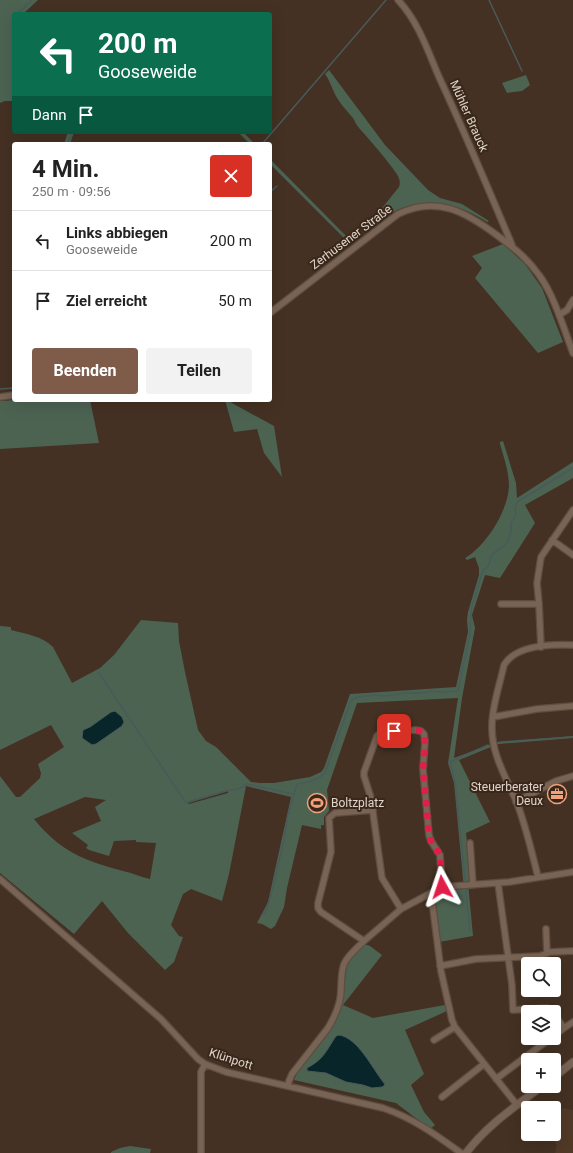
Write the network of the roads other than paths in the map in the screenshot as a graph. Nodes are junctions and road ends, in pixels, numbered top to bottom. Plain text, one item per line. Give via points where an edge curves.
1 (398, 0) edge
2 (512, 245) junction
3 (573, 300) edge
4 (272, 312) edge
5 (559, 315) junction
6 (573, 353) edge
7 (12, 395) edge
8 (0, 396) edge
9 (573, 510) edge
10 (552, 540) junction
11 (573, 555) edge
12 (501, 604) dead end
13 (538, 604) junction
14 (573, 645) edge
15 (541, 647) junction
16 (573, 706) edge
17 (493, 717) junction
18 (573, 776) edge
19 (516, 802) junction
20 (373, 810) junction
21 (470, 843) dead end
22 (573, 872) edge
23 (538, 877) junction
24 (0, 879) edge
25 (498, 883) junction
26 (473, 885) junction
27 (442, 887) junction
28 (431, 893) junction
29 (401, 909) junction
30 (546, 929) dead end
31 (364, 941) junction
32 (573, 951) edge
33 (547, 953) junction
34 (508, 957) junction
35 (440, 966) junction
36 (521, 1010) edge
37 (573, 1022) edge
38 (561, 1024) edge
39 (455, 1026) junction
40 (564, 1028) junction
41 (561, 1030) edge
42 (434, 1040) dead end
43 (541, 1045) edge
44 (573, 1062) edge
45 (205, 1064) junction
46 (484, 1064) junction
47 (561, 1071) edge
48 (496, 1078) junction
49 (288, 1086) junction
50 (533, 1093) edge
51 (442, 1096) dead end
52 (517, 1105) junction
53 (201, 1153) edge
54 (461, 1153) edge
55 (466, 1153) edge

1 - 2 street, Mühler Brauck via 417,27
2 - 4 street, Zerhusener Straße via 474,218 454,209 432,206 408,209 388,220
2 - 5 street, Zerhusener Straße via 540,276
3 - 5 street via 567,310
5 - 6 street, Zerhusener Straße
7 - 8 street
9 - 10 street
10 - 11 street
10 - 13 street via 541,557 537,583
12 - 13 street
13 - 15 street
14 - 15 street
15 - 17 street via 516,653 507,660
16 - 17 street
17 - 19 street via 493,743 497,760
18 - 19 street via 556,781
19 - 23 street
20 - 27 street via 364,772 377,736 383,732 421,731 425,742 423,769 429,835 440,855
20 - 29 street via 382,878
20 - 31 street via 335,813 329,818 331,852 318,903 321,912
21 - 26 street
22 - 23 street
23 - 25 street
24 - 45 street, Klünpott via 161,1020 190,1052
25 - 26 street
25 - 34 street
26 - 27 street
27 - 28 street
28 - 29 street
28 - 35 street
29 - 31 street
30 - 33 street
31 - 49 street via 344,964 340,999 333,1020 292,1074
32 - 33 street
33 - 34 street via 540,956
34 - 35 street via 476,959
34 - 36 street via 513,1010
35 - 39 street
37 - 40 street
38 - 40 street
39 - 42 street
39 - 46 street
40 - 41 street
43 - 48 street
44 - 47 street
45 - 49 street, Klünpott via 226,1072
45 - 53 street via 201,1072
46 - 48 street
46 - 51 street
48 - 52 street
49 - 54 street, Klünpott via 398,1112
50 - 52 street
52 - 55 street via 483,1133

